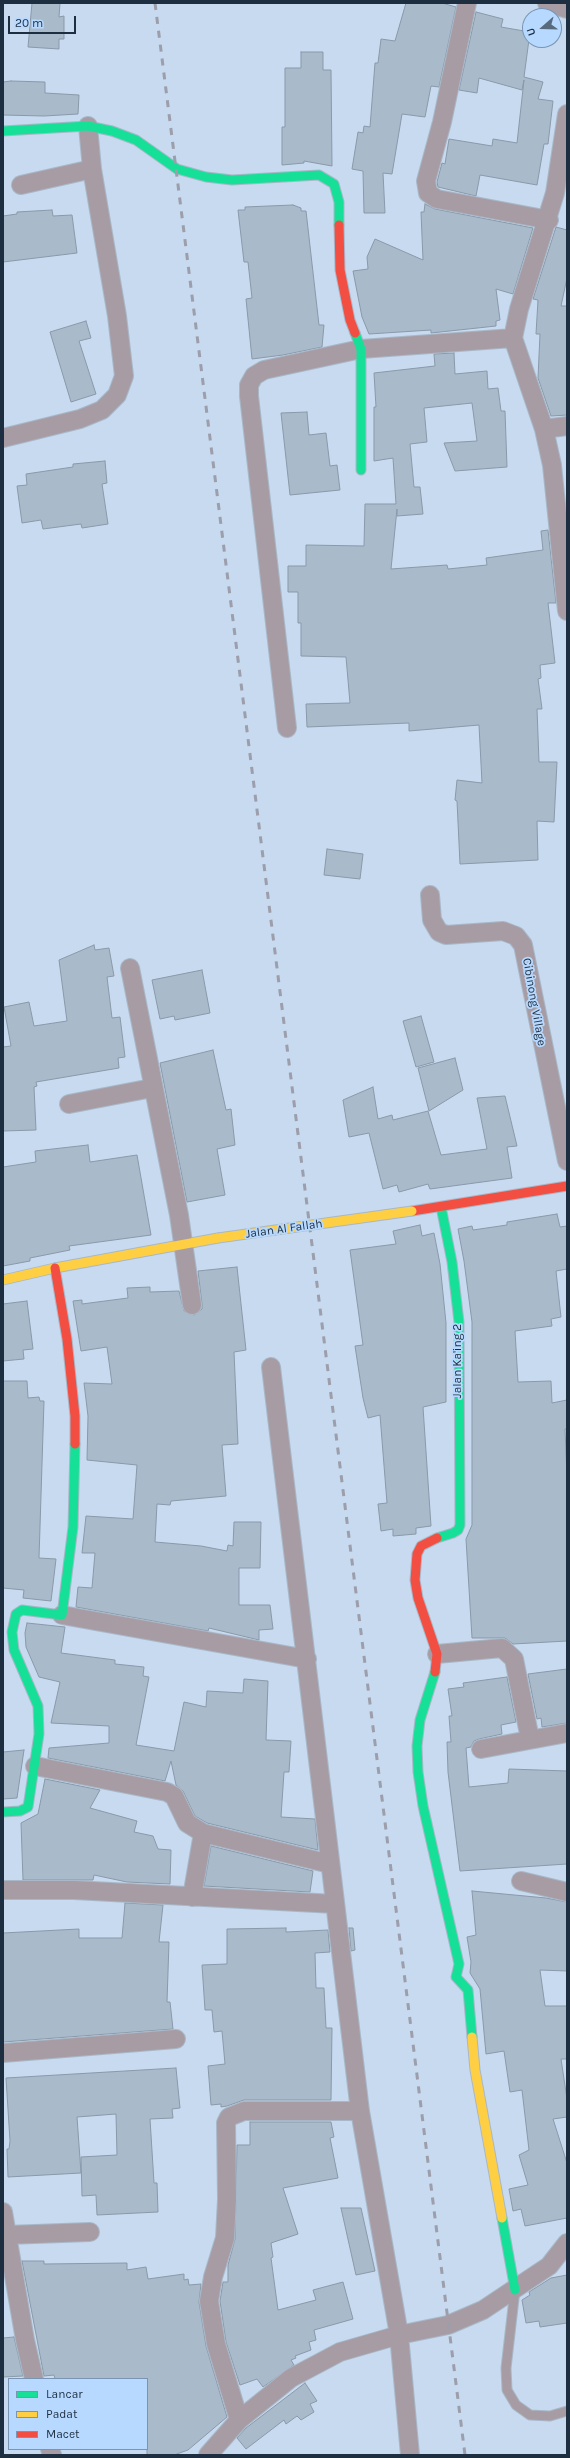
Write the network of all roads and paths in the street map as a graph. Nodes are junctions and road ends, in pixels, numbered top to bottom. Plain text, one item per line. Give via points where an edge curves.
1 (468, 3) edge
2 (547, 3) edge
3 (567, 9) edge
4 (567, 114) edge
5 (88, 126) junction
6 (3, 131) edge
7 (92, 169) junction
8 (21, 184) dead end
9 (548, 220) junction
10 (513, 338) junction
11 (361, 349) junction
12 (567, 426) edge
13 (544, 429) junction
14 (3, 438) edge
15 (361, 470) dead end
16 (567, 611) edge
17 (287, 728) dead end
18 (430, 895) dead end
19 (130, 968) dead end
20 (152, 1088) junction
21 (69, 1104) dead end
22 (567, 1162) edge
23 (567, 1186) edge
24 (441, 1207) junction
25 (182, 1246) junction
26 (55, 1268) junction
27 (3, 1280) edge
28 (192, 1305) dead end
29 (271, 1367) dead end
30 (62, 1615) junction
31 (437, 1654) junction
32 (307, 1659) junction
33 (567, 1733) edge
34 (530, 1739) junction
35 (481, 1749) dead end
36 (35, 1766) junction
37 (3, 1812) edge
38 (203, 1833) junction
39 (330, 1864) junction
40 (521, 1881) dead end
41 (3, 1890) edge
42 (567, 1892) edge
43 (192, 1897) junction
44 (335, 1904) junction
45 (176, 2039) dead end
46 (3, 2053) edge
47 (360, 2111) junction
48 (3, 2212) edge
49 (90, 2232) dead end
50 (7, 2235) junction
51 (567, 2243) edge
52 (515, 2290) junction
53 (399, 2335) junction
54 (34, 2378) edge
55 (567, 2411) edge
56 (239, 2420) junction
57 (208, 2455) edge
58 (410, 2455) edge

1 - 9 street via 442,122 426,181 428,193 437,199
2 - 3 street
4 - 9 street via 555,193
5 - 6 street
5 - 7 street
5 - 11 street via 136,140 177,169 206,177 232,180 319,175 334,184 339,202 340,270 350,320
7 - 8 street
7 - 14 street via 117,316 124,376 117,396 102,410 80,419
9 - 10 street via 519,310
10 - 11 street
10 - 13 street
11 - 15 street
11 - 17 street via 264,370 254,376 249,386
12 - 13 street
13 - 16 street via 552,465
18 - 22 street, Cibinong Village via 432,920 439,932 446,935 503,931 516,936 523,945
19 - 20 street
20 - 21 street
20 - 25 street via 179,1215
23 - 24 street, Jalan Al Fallah
24 - 25 street, Jalan Al Fallah, bridge via 218,1238
24 - 31 street, Jalan Ka'ing 2 via 452,1262 459,1322 460,1516 458,1530 429,1540 421,1546 417,1554 415,1580 418,1598
25 - 26 street, Jalan Al Fallah
25 - 28 street
26 - 27 street, Jalan Al Fallah
26 - 30 street via 67,1339 75,1416 73,1527
29 - 32 street
30 - 32 street
30 - 36 street via 19,1611 12,1632 14,1650 38,1706 40,1734
31 - 34 street via 502,1648 508,1653 514,1659 520,1680
31 - 52 street via 436,1668 420,1720 418,1772 423,1806 459,1964 456,1977 468,1990 475,2070
32 - 39 street
33 - 34 street
34 - 35 street
36 - 37 street via 28,1807 20,1811
36 - 38 street via 168,1792 174,1796 186,1823
38 - 39 street
38 - 43 street
39 - 44 street
40 - 42 street
41 - 43 street via 74,1890
43 - 44 street
44 - 47 street
45 - 46 street
47 - 53 street
47 - 56 street via 244,2111 229,2117 226,2123 225,2238 213,2277 209,2301 216,2344
48 - 50 street
49 - 50 street
50 - 54 street via 24,2340
51 - 52 street via 549,2266
52 - 53 street via 483,2310 448,2325
52 - 55 lane via 506,2368 507,2390 516,2405 530,2415 550,2416
53 - 56 street via 340,2352 291,2378
53 - 58 street
56 - 57 street

